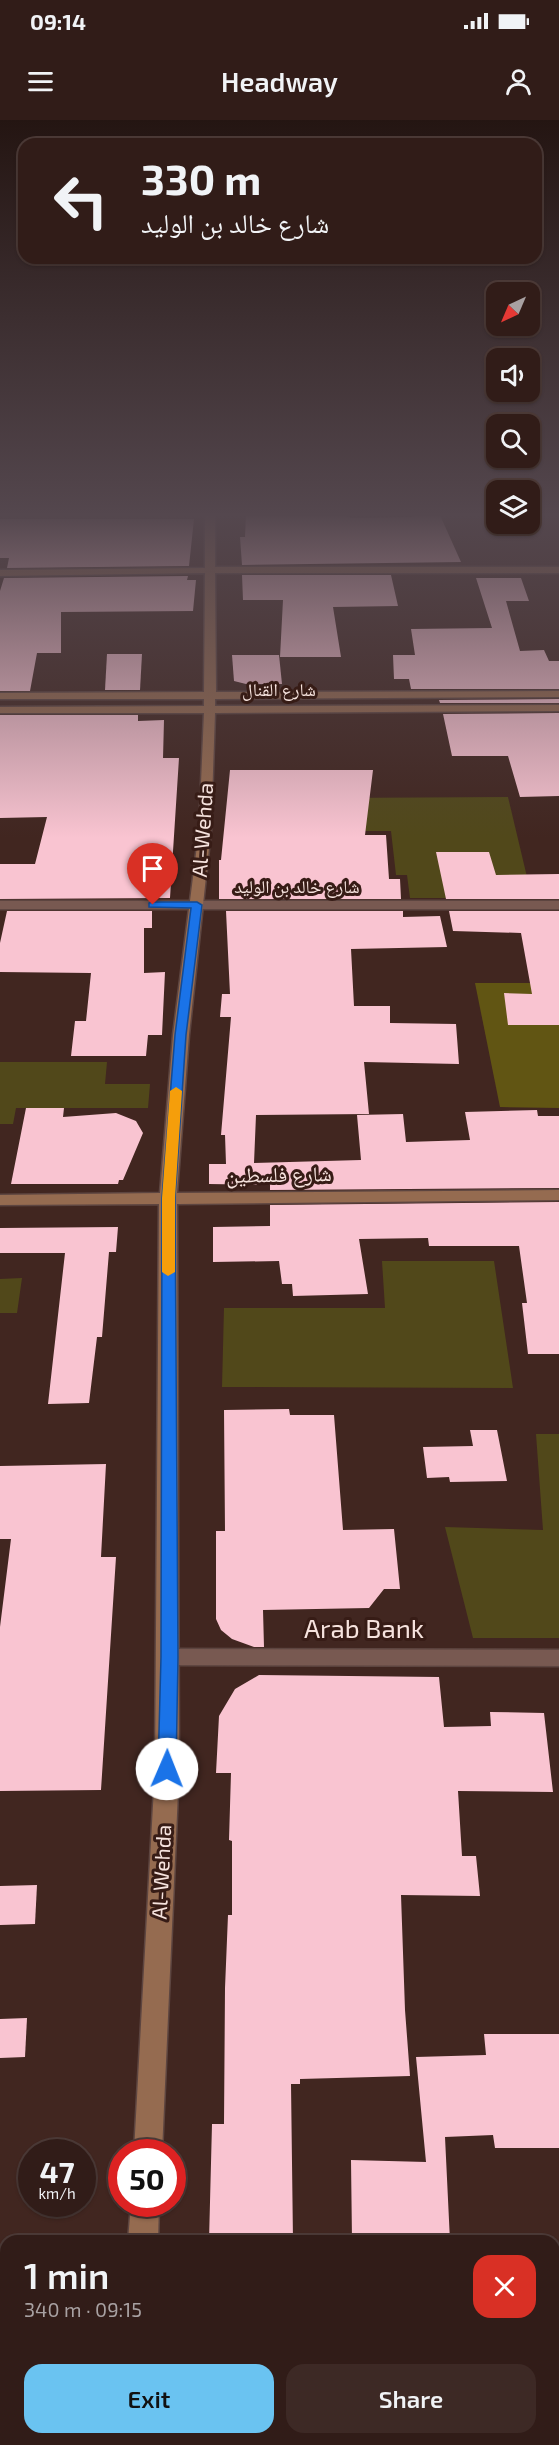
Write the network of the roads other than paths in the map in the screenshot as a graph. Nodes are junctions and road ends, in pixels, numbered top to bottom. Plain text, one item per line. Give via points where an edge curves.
1 (209, 622) edge
2 (559, 694) edge
3 (0, 696) edge
4 (210, 701) junction
5 (559, 708) edge
6 (0, 710) edge
7 (559, 904) edge
8 (0, 905) edge
9 (197, 905) junction
10 (559, 1195) edge
11 (168, 1198) junction
12 (0, 1200) edge
13 (169, 1657) junction
14 (559, 1658) edge
15 (148, 2139) edge
16 (144, 2217) edge
17 (143, 2235) edge

1 - 4 main road, Al-Wehda
2 - 4 main road, شارع القنال
3 - 4 main road, شارع القنال
4 - 5 main road, شارع القنال
4 - 6 main road, شارع القنال
4 - 9 main road, Al-Wehda via 205,830
7 - 9 street, شارع خالد بن الوليد
8 - 9 street, شارع خالد بن الوليد
9 - 11 main road, Al-Wehda via 181,1035
10 - 11 main road, شارع فلسطين
11 - 12 main road, شارع فلسطين
11 - 13 main road, Al-Wehda
13 - 14 street, Arab Bank
13 - 15 main road, Al-Wehda
16 - 17 main road

